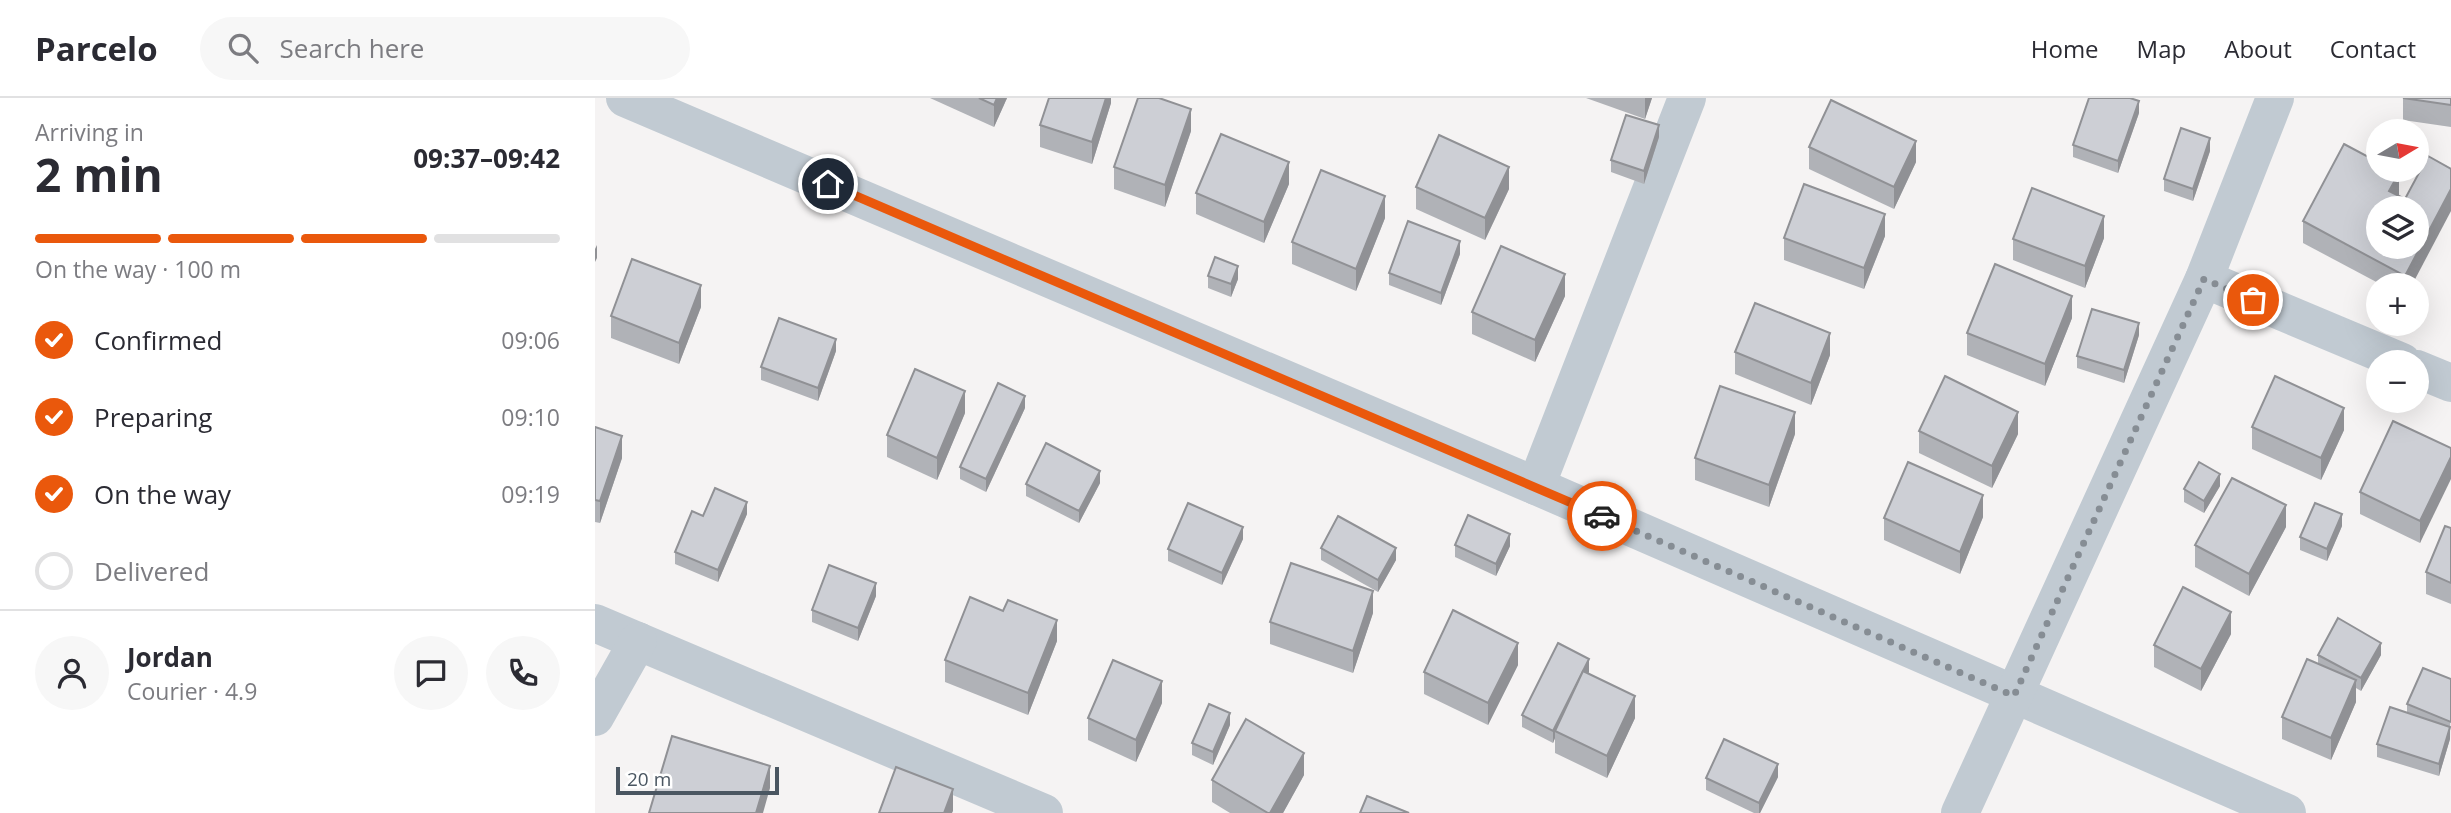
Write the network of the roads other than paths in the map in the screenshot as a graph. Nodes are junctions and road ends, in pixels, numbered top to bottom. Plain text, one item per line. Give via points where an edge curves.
1 (625, 98) edge
2 (1686, 98) edge
3 (2275, 98) edge
4 (2204, 279) junction
5 (2373, 350) edge
6 (2429, 374) edge
7 (2451, 383) edge
8 (1536, 486) junction
9 (595, 623) edge
10 (638, 641) junction
11 (2014, 696) junction
12 (595, 718) edge
13 (970, 798) edge
14 (1044, 813) edge
15 (1961, 813) edge
16 (2287, 813) edge

1 - 8 street
2 - 8 street
3 - 4 street
4 - 5 street
4 - 11 street
6 - 7 street
8 - 11 street
9 - 10 street
10 - 12 street
10 - 13 street
11 - 15 street
11 - 16 street
13 - 14 street

